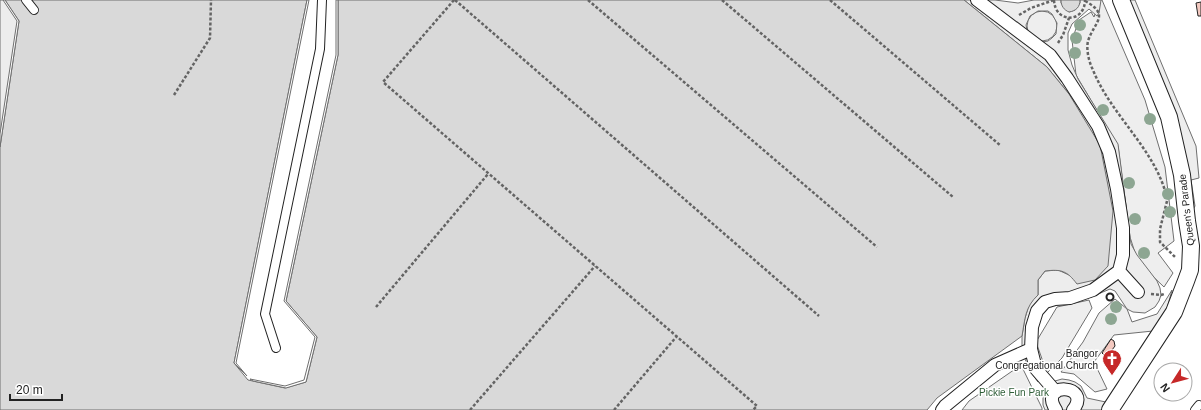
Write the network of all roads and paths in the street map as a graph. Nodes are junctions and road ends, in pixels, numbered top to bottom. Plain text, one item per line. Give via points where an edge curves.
1 (26, 0) edge
2 (211, 0) edge
3 (322, 0) edge
4 (455, 0) edge
5 (588, 0) edge
6 (722, 0) edge
7 (830, 0) edge
8 (977, 0) edge
9 (1054, 0) edge
10 (1085, 0) edge
11 (1121, 0) edge
12 (34, 10) dead end
13 (1069, 18) junction
14 (1006, 22) junction
15 (1050, 55) junction
16 (174, 95) dead end
17 (1000, 146) dead end
18 (488, 174) junction
19 (953, 197) dead end
20 (1196, 244) edge
21 (877, 247) dead end
22 (595, 266) junction
23 (1190, 270) junction
24 (1119, 271) junction
25 (1138, 292) dead end
26 (376, 307) dead end
27 (819, 316) dead end
28 (677, 336) junction
29 (276, 348) dead end
30 (1031, 348) junction
31 (1049, 385) junction
32 (1076, 409) edge
33 (470, 410) edge
34 (614, 410) edge
35 (753, 410) edge
36 (942, 410) edge
37 (1056, 410) edge
38 (1110, 410) edge

1 - 12 lane
2 - 16 path via 210,38
3 - 29 lane via 320,50 264,314
4 - 18 path via 383,82
4 - 27 path
5 - 21 path
6 - 19 path
7 - 17 path
8 - 14 street
9 - 13 path via 1056,10
9 - 14 path via 1031,8
10 - 13 path via 1083,11
10 - 23 path via 1096,8 1100,19 1088,42 1087,51 1092,70 1162,181 1168,200 1160,228 1160,242
11 - 20 street, Queen's Parade via 1169,117
13 - 15 path
14 - 15 street
15 - 24 street via 1098,126 1109,152 1123,228 1123,255
18 - 22 path
18 - 26 path
20 - 23 street, Queen's Parade
22 - 28 path
22 - 33 path
23 - 38 street, Queen's Parade via 1174,312
24 - 25 street
24 - 30 street via 1094,290 1070,298 1055,298 1045,302 1037,311 1032,327
28 - 34 path
28 - 35 path via 757,406
30 - 31 street via 1036,369
30 - 36 street via 995,365
31 - 32 street via 1074,392 1077,399
31 - 37 street

